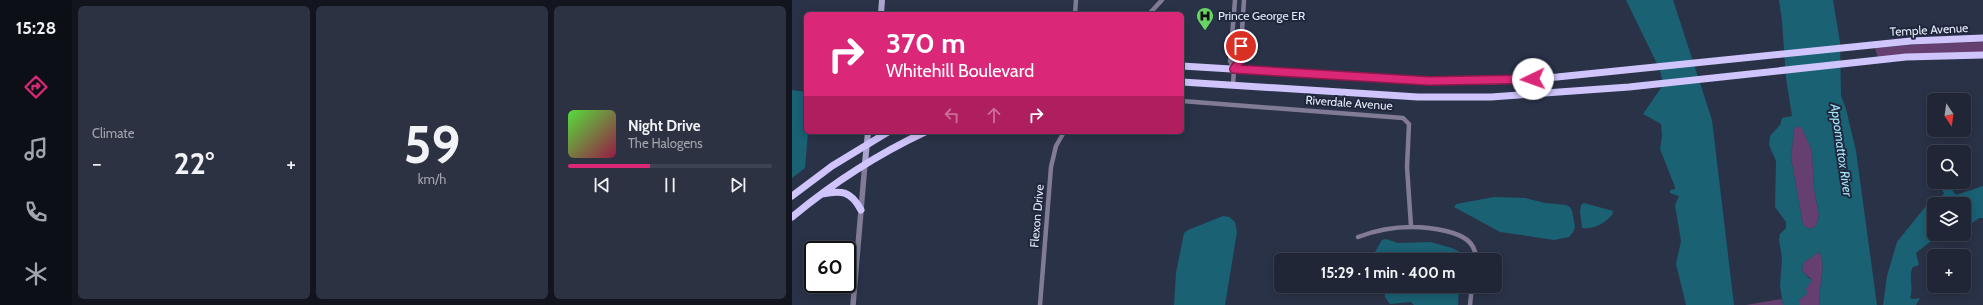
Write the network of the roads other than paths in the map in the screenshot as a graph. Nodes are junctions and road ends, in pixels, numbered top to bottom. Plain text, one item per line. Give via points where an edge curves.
1 (882, 0) edge
2 (1076, 0) edge
3 (1162, 0) edge
4 (1235, 0) edge
5 (1244, 0) edge
6 (881, 12) edge
7 (1075, 12) edge
8 (1152, 12) edge
9 (1983, 38) edge
10 (1983, 55) edge
11 (1184, 66) edge
12 (1234, 69) junction
13 (1184, 82) edge
14 (1233, 85) junction
15 (1184, 101) edge
16 (868, 134) edge
17 (884, 134) edge
18 (921, 134) edge
19 (1063, 134) edge
20 (866, 144) junction
21 (864, 163) junction
22 (820, 194) junction
23 (792, 196) edge
24 (861, 210) junction
25 (792, 217) edge
26 (1411, 226) junction
27 (1358, 237) dead end
28 (1475, 253) edge
29 (1471, 293) edge
30 (853, 305) edge
31 (1040, 305) edge
32 (1470, 305) edge

1 - 6 main road
2 - 7 street
3 - 8 street
4 - 12 street via 1230,61
5 - 12 street via 1240,61
9 - 12 main road, Temple Avenue via 1876,44 1533,79 1458,82
10 - 14 main road via 1938,55 1881,60 1528,96 1410,96
11 - 12 main road, Temple Avenue
12 - 14 street
13 - 14 main road
15 - 26 street, Riverdale Avenue via 1405,118 1409,124 1407,167
16 - 20 main road
17 - 20 main road
18 - 21 main road
19 - 31 street, Flexon Drive via 1056,146 1051,167
20 - 21 main road
20 - 23 main road
21 - 22 main road
21 - 24 street
22 - 24 main road via 845,193 854,199
22 - 25 main road
24 - 30 street
26 - 27 street via 1380,230
26 - 28 street via 1428,227 1462,236 1468,240
29 - 32 street

